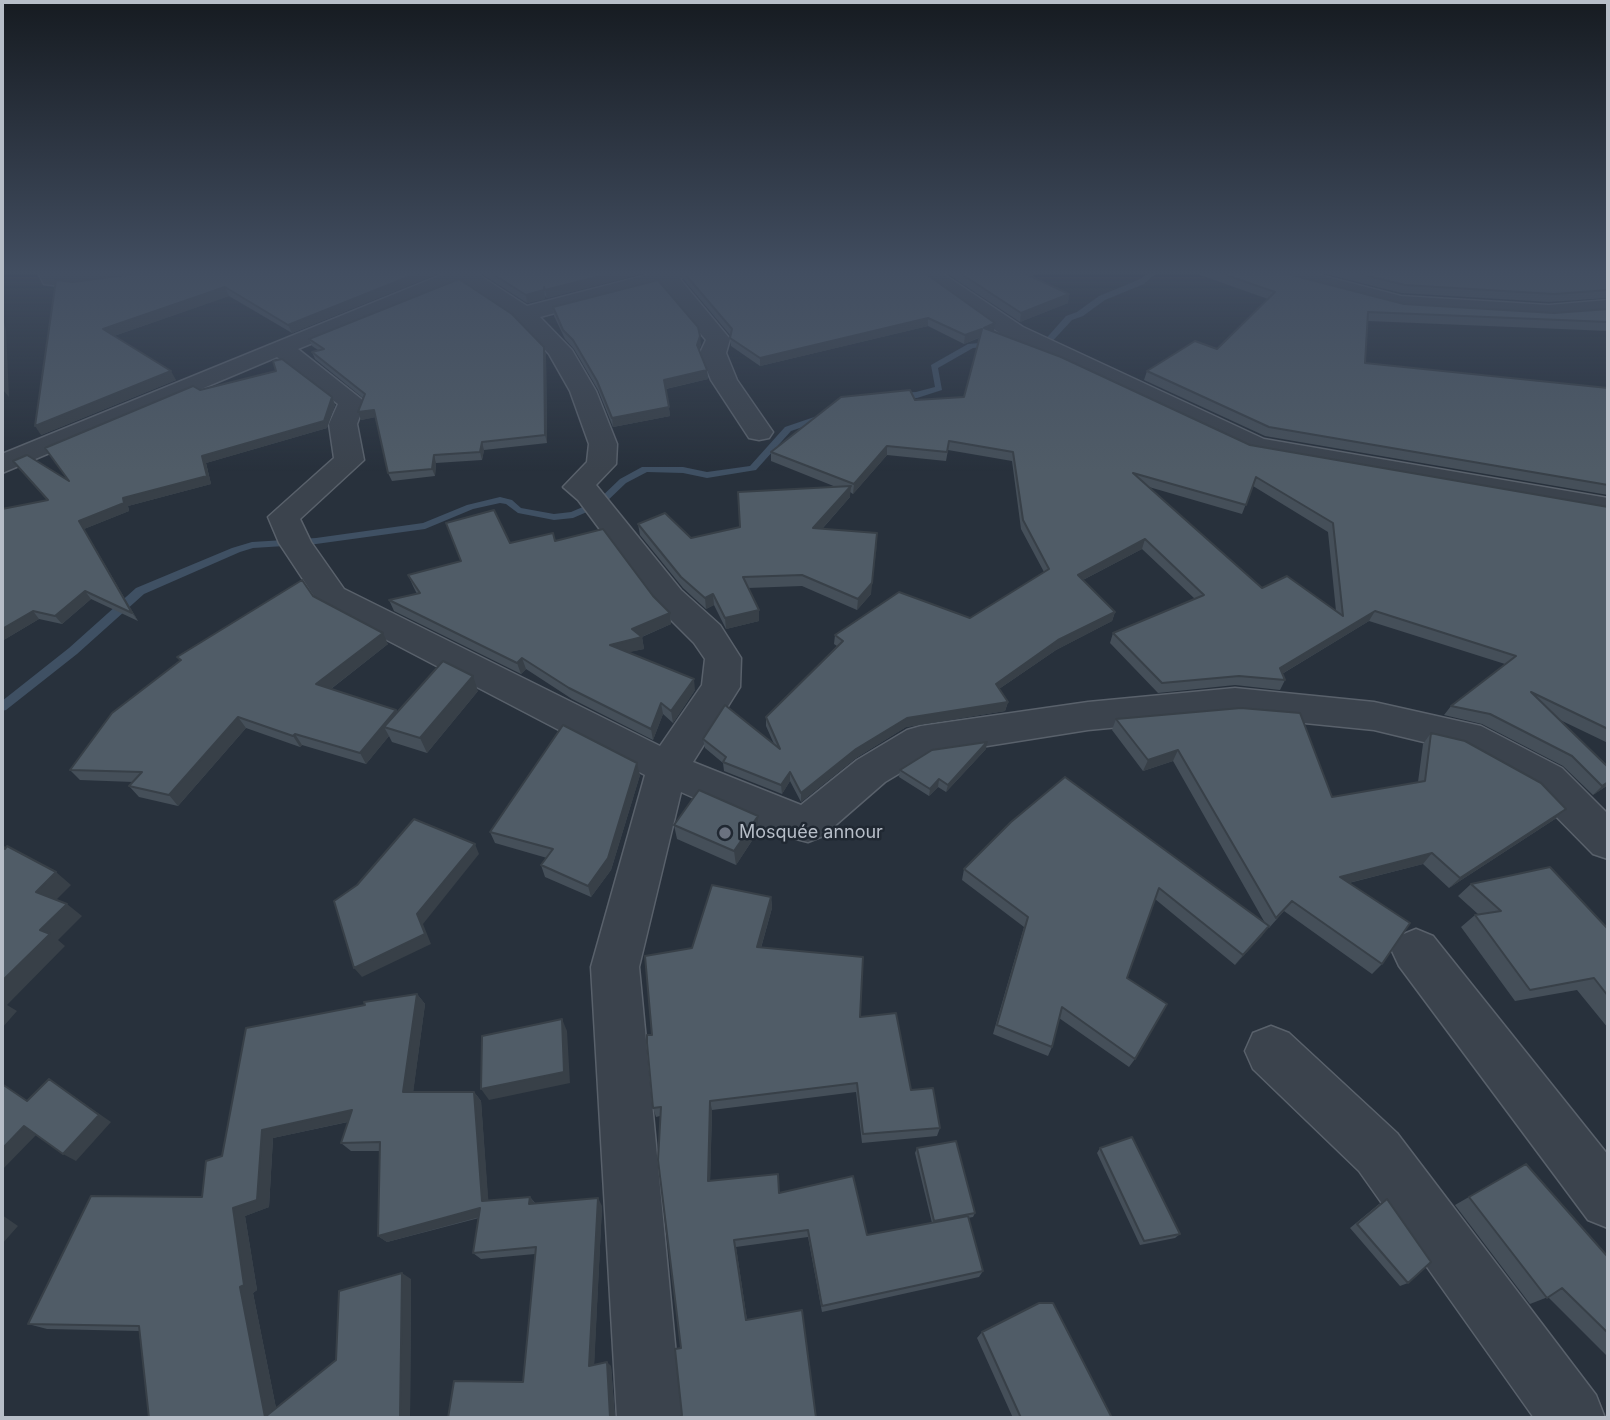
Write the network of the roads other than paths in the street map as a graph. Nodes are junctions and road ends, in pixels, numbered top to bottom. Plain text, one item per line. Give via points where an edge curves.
1 (302, 339) edge
2 (549, 339) edge
3 (718, 339) edge
4 (1029, 339) edge
5 (281, 348) junction
6 (759, 432) dead end
7 (2, 464) edge
8 (1608, 507) edge
9 (667, 768) junction
10 (1608, 841) edge
11 (1416, 951) dead end
12 (1271, 1051) dead end
13 (1608, 1200) edge
14 (649, 1418) edge
15 (1573, 1418) edge

1 - 5 street
2 - 9 street via 583,391 603,444 601,464 578,487 589,494 669,598 707,634 723,658 721,687
3 - 6 street via 713,353 724,380
4 - 8 street via 1257,446
5 - 7 street
5 - 9 street via 352,402 343,424 349,460 284,517 295,543 332,597
9 - 10 street via 788,821 808,824 871,771 921,741 1088,716 1235,702 1374,716 1467,737 1547,780
9 - 14 street via 615,967
11 - 13 street
12 - 15 street via 1378,1152

